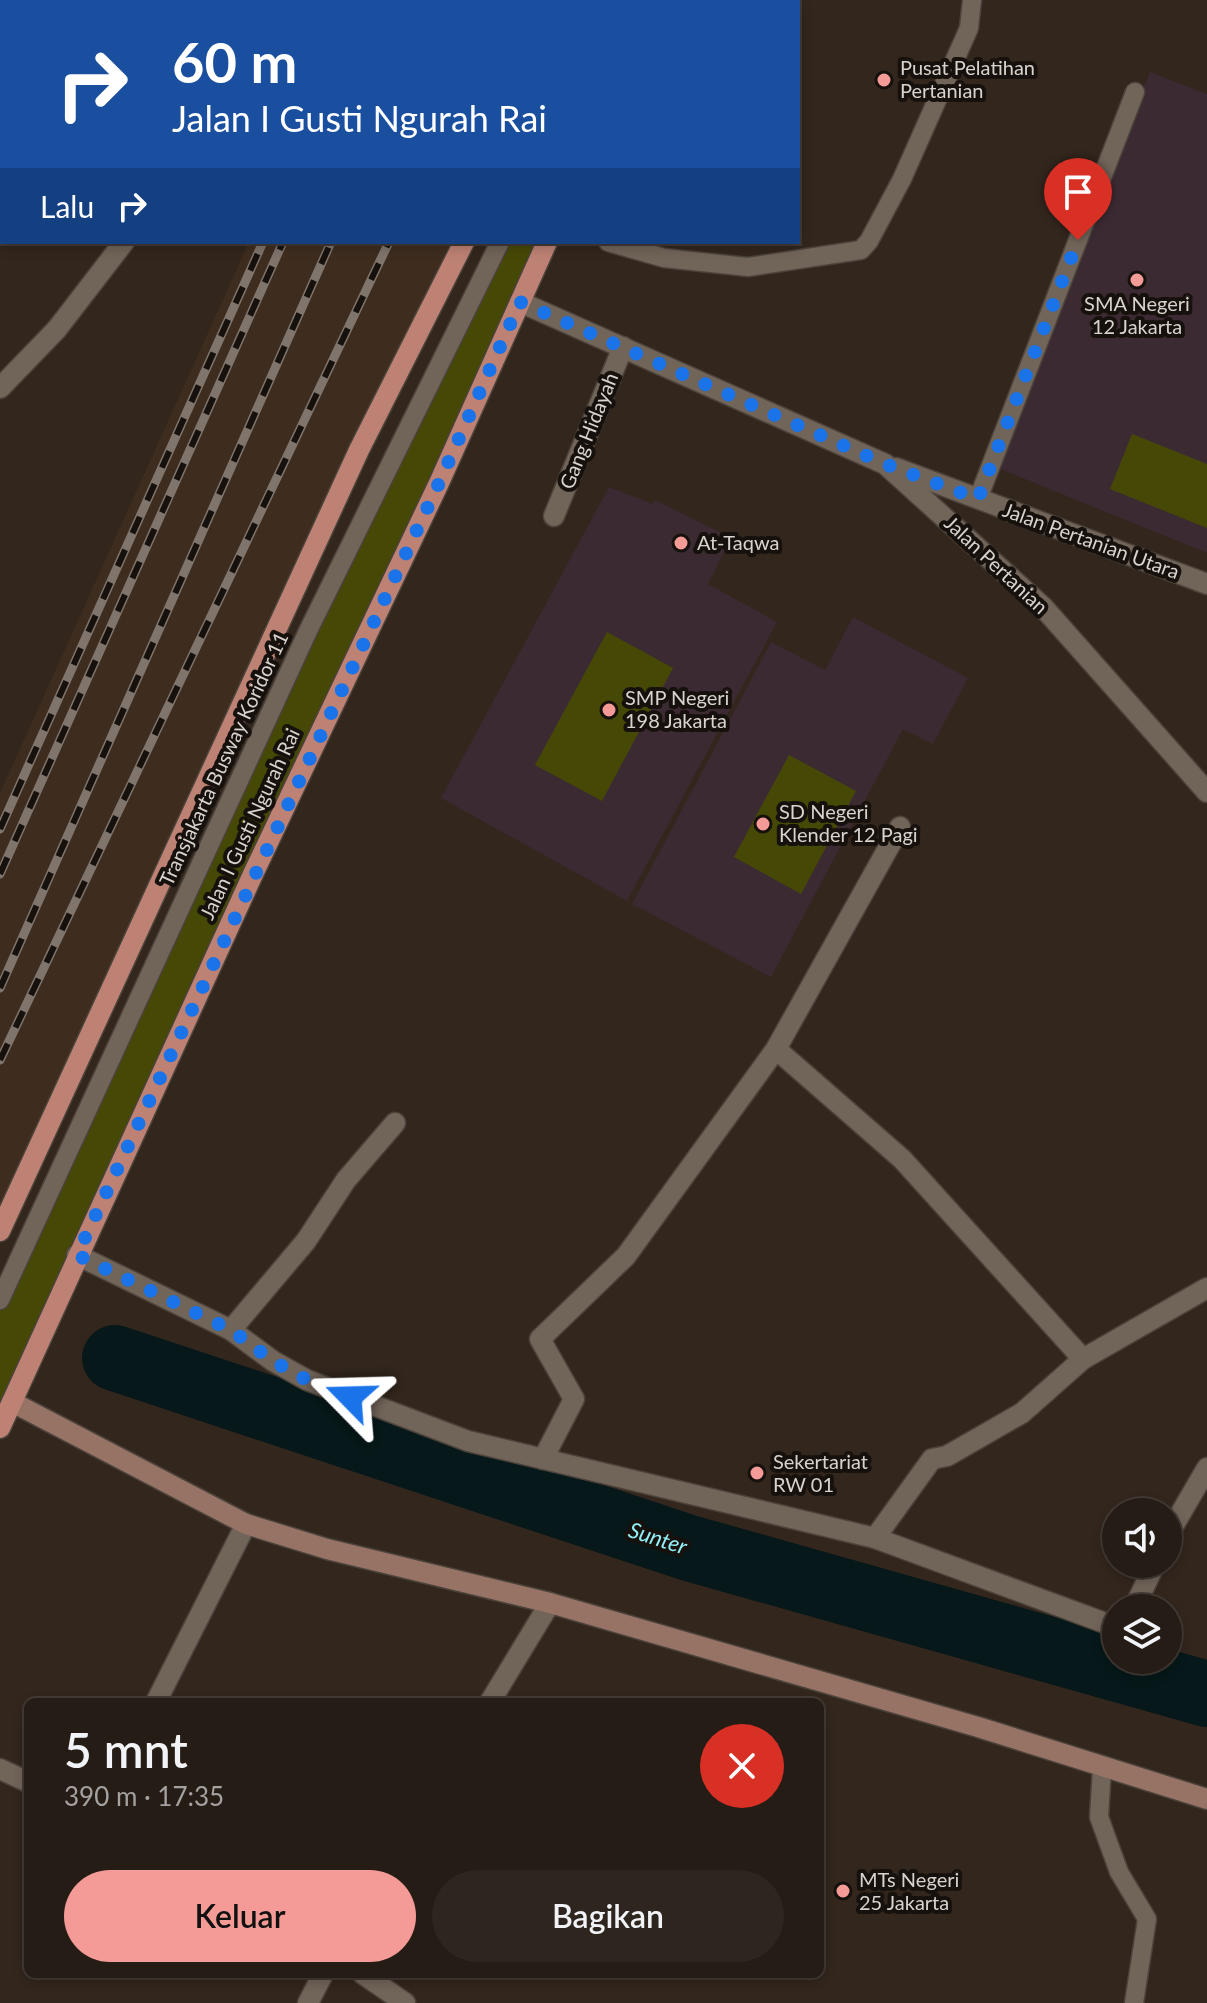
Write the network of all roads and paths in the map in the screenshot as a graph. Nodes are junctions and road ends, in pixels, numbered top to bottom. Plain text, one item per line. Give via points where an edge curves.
1 (972, 0) edge
2 (1135, 92) dead end
3 (122, 244) edge
4 (463, 244) edge
5 (499, 244) edge
6 (546, 244) edge
7 (615, 244) edge
8 (520, 302) junction
9 (623, 347) junction
10 (0, 388) edge
11 (885, 464) junction
12 (978, 499) junction
13 (554, 516) dead end
14 (1207, 584) edge
15 (1207, 792) edge
16 (900, 827) dead end
17 (776, 1049) junction
18 (395, 1123) dead end
19 (0, 1231) edge
20 (77, 1255) junction
21 (1207, 1288) edge
22 (0, 1300) edge
23 (231, 1330) junction
24 (1083, 1359) junction
25 (12, 1402) junction
26 (0, 1428) edge
27 (543, 1459) junction
28 (1207, 1468) edge
29 (1182, 1511) edge
30 (246, 1524) junction
31 (875, 1538) junction
32 (550, 1603) junction
33 (1102, 1622) edge
34 (158, 1698) edge
35 (492, 1698) edge
36 (1102, 1768) junction
37 (0, 1769) edge
38 (24, 1780) edge
39 (1207, 1799) edge
40 (321, 1978) edge
41 (369, 1978) edge
42 (308, 2003) edge
43 (405, 2003) edge
44 (1134, 2003) edge

1 - 7 lane via 969,28 902,179 861,250 748,267 664,258
2 - 12 lane
3 - 10 street via 57,329
4 - 19 main road via 359,450
5 - 22 lane, Transjakarta Busway Koridor 11 via 308,631
6 - 8 main road, Jalan I Gusti Ngurah Rai
8 - 9 street, Jalan Pertanian
8 - 20 main road, Jalan I Gusti Ngurah Rai
9 - 11 street, Jalan Pertanian
9 - 13 street, Gang Hidayah
11 - 12 street, Jalan Pertanian Utara
11 - 15 street, Jalan Pertanian via 1043,607
12 - 14 street, Jalan Pertanian Utara
16 - 17 street
17 - 24 street via 902,1159
17 - 27 street via 626,1256 540,1339 574,1399
18 - 23 street
20 - 23 street
20 - 25 main road, Jalan I Gusti Ngurah Rai
21 - 24 street
23 - 27 street via 307,1380 468,1441
24 - 31 street via 1022,1413 947,1456 932,1459
25 - 26 main road, Jalan I Gusti Ngurah Rai
25 - 30 street
27 - 31 street
28 - 29 street
30 - 32 street
30 - 34 street
31 - 33 street
32 - 35 street
32 - 36 street
36 - 39 street
36 - 44 lane via 1099,1817 1119,1872 1147,1919
37 - 38 street
40 - 42 street
41 - 43 street

